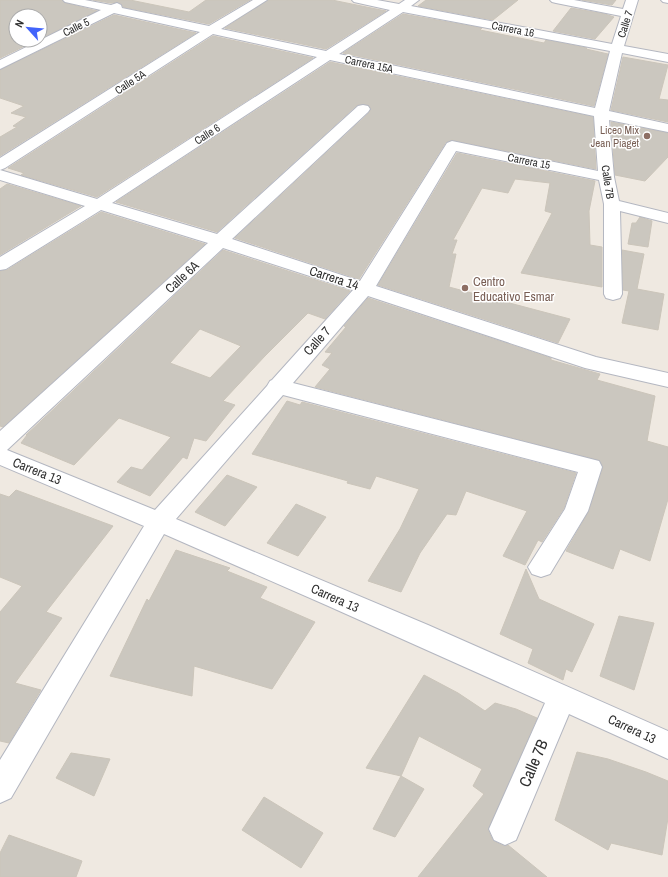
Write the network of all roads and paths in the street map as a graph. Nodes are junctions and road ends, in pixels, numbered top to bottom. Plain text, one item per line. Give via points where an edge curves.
1 (69, 0) edge
2 (131, 0) edge
3 (262, 0) edge
4 (358, 0) edge
5 (556, 0) edge
6 (632, 0) edge
7 (407, 4) edge
8 (113, 9) junction
9 (628, 14) junction
10 (211, 30) junction
11 (617, 48) junction
12 (326, 55) junction
13 (668, 58) edge
14 (0, 65) edge
15 (363, 109) dead end
16 (601, 114) junction
17 (668, 128) edge
18 (452, 146) joint
19 (0, 165) edge
20 (0, 175) edge
21 (606, 177) junction
22 (612, 204) junction
23 (98, 205) junction
24 (668, 218) edge
25 (221, 241) junction
26 (0, 265) edge
27 (365, 288) junction
28 (613, 294) dead end
29 (668, 380) edge
30 (277, 386) junction
31 (0, 444) edge
32 (0, 456) edge
33 (160, 521) junction
34 (541, 566) dead end
35 (562, 697) junction
36 (668, 745) edge
37 (0, 788) edge
38 (504, 829) dead end

1 - 8 street, Carrera 15A
2 - 8 street, Calle 5
3 - 10 street, Calle 5A
4 - 7 street, Carrera 16
5 - 9 street
6 - 9 street, Calle 7
7 - 11 street, Carrera 16
7 - 12 street, Calle 6
8 - 10 street, Carrera 15A
8 - 14 street, Calle 5
9 - 11 street, Calle 7
10 - 12 street, Carrera 15A
10 - 19 street, Calle 5A
11 - 13 street, Carrera 16
11 - 16 street, Calle 7B
12 - 16 street, Carrera 15A
12 - 23 street, Calle 6
15 - 25 street, Calle 6A
16 - 17 street, Carrera 15A
16 - 21 street, Calle 7B
18 - 21 street, Carrera 15
18 - 27 street, Calle 7
20 - 23 street, Carrera 14
21 - 22 street, Calle 7B
22 - 24 street
22 - 28 street, Calle 7B
23 - 25 street, Carrera 14
23 - 26 street, Calle 6
25 - 27 street, Carrera 14
25 - 31 street, Calle 6A
27 - 29 street, Carrera 14 via 592,362
27 - 30 street, Calle 7
30 - 33 street, Calle 7
30 - 34 street via 591,466 576,511
32 - 33 street, Carrera 13
33 - 35 street, Carrera 13
33 - 37 street, Calle 7
35 - 36 street, Carrera 13
35 - 38 street, Calle 7B

